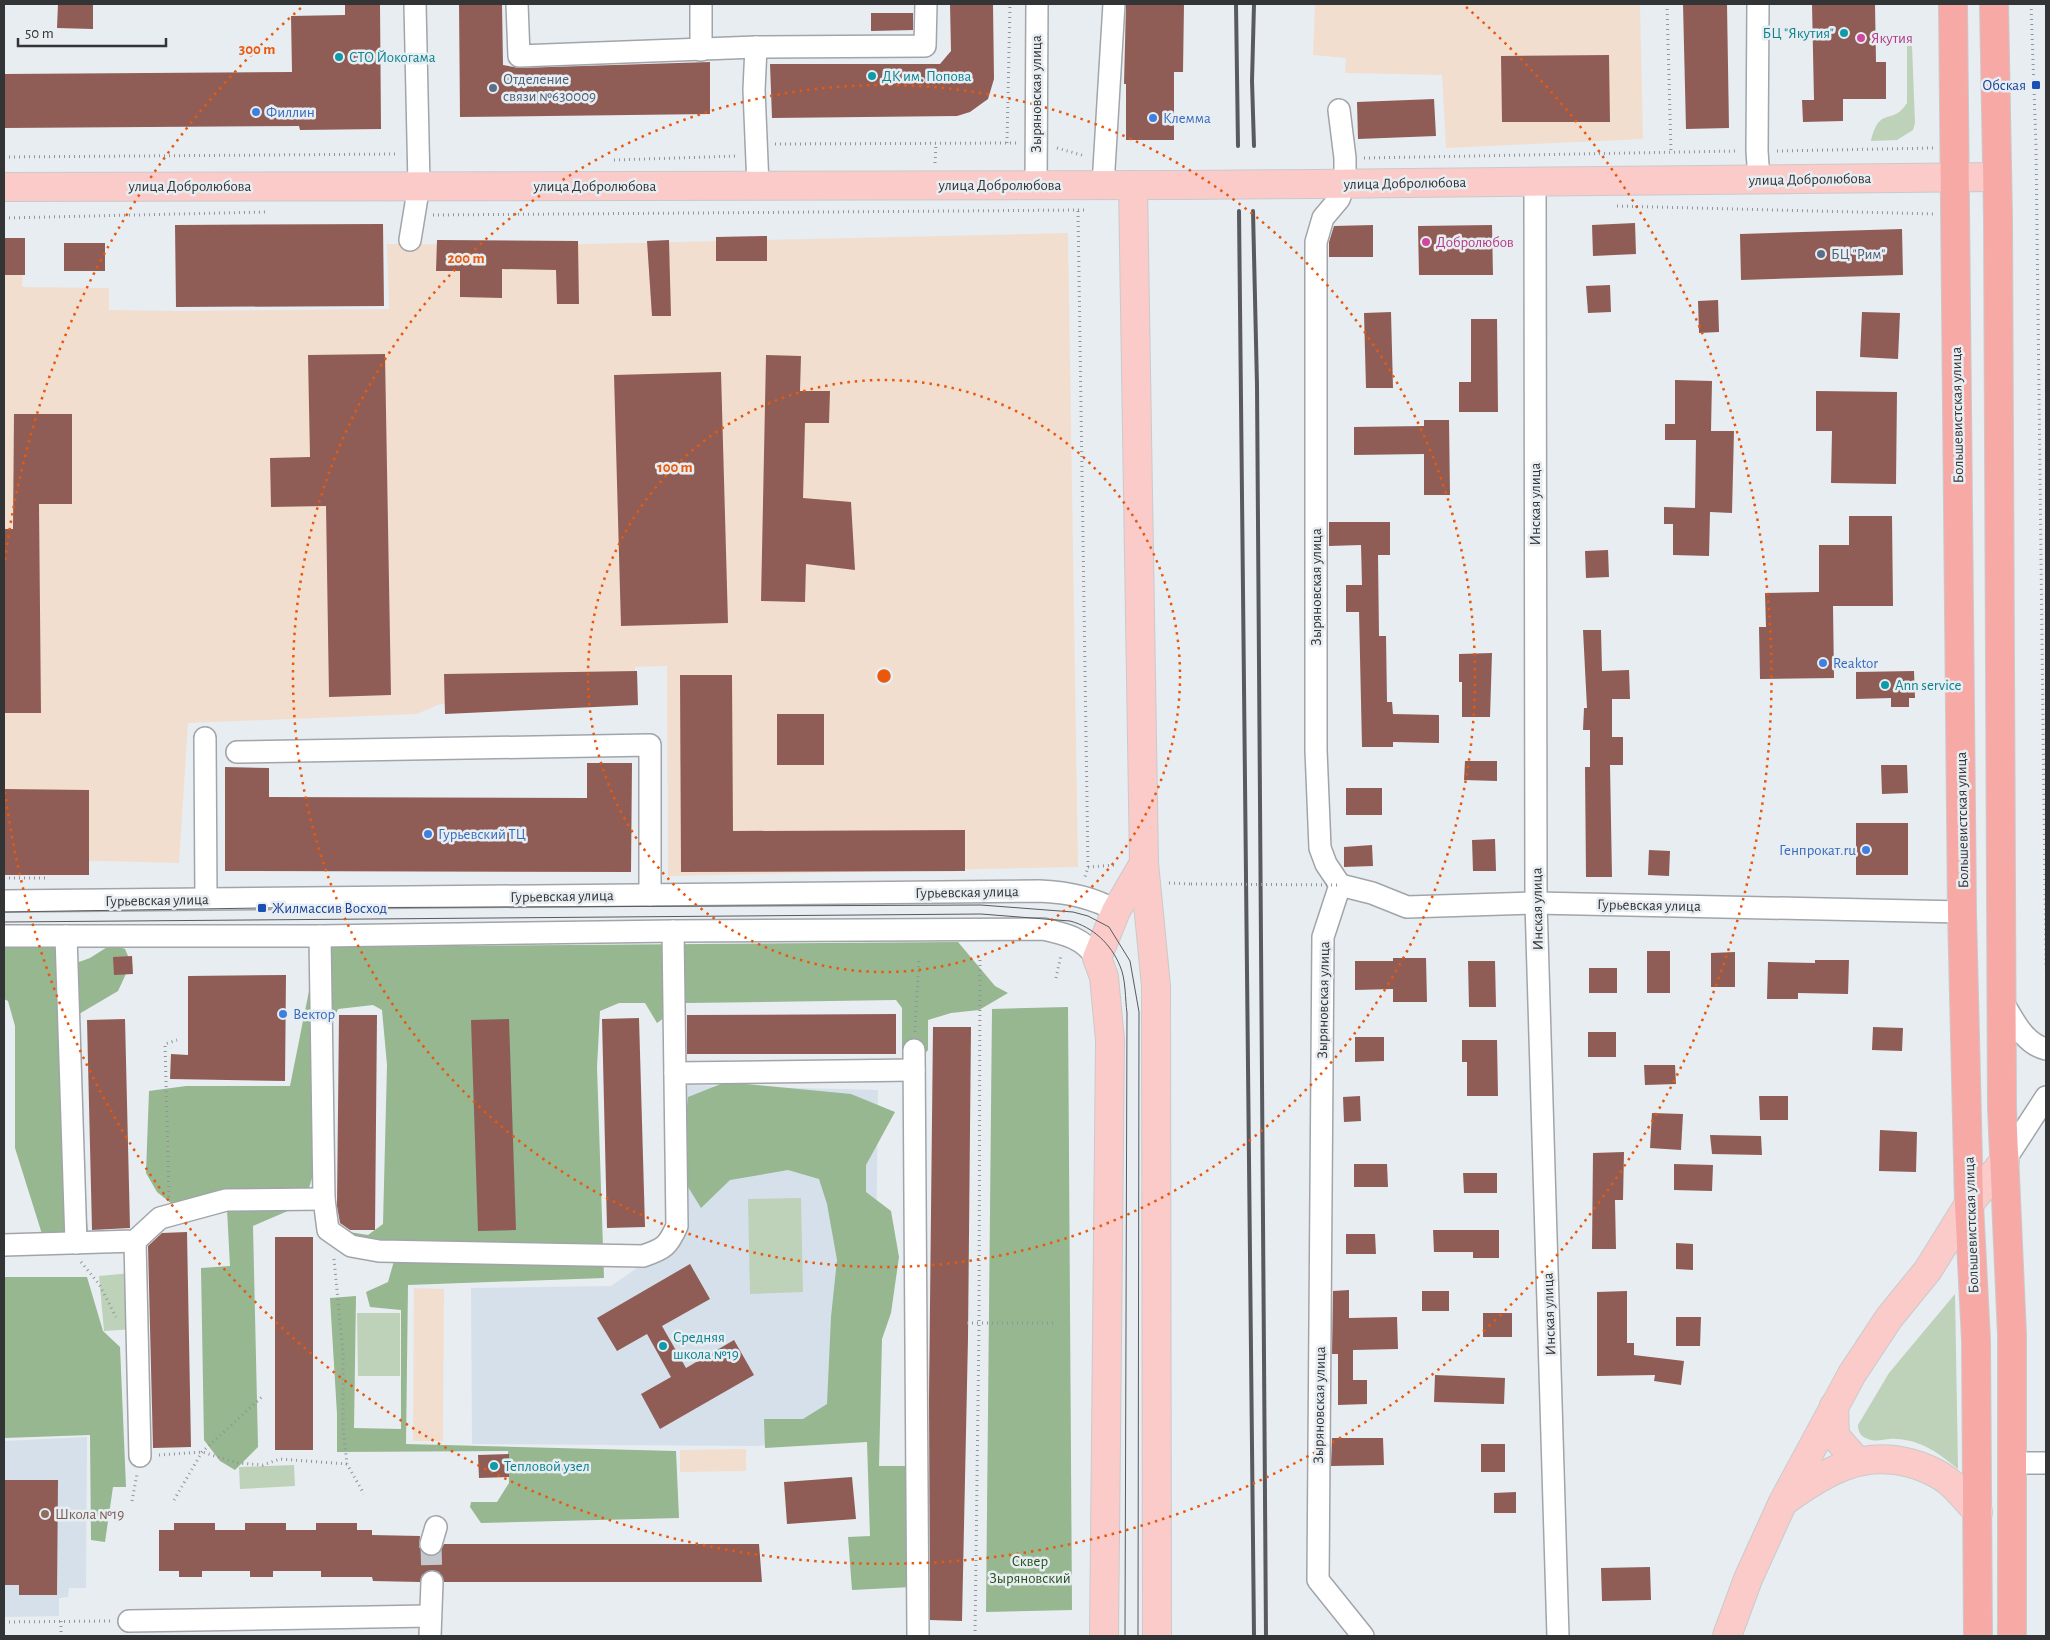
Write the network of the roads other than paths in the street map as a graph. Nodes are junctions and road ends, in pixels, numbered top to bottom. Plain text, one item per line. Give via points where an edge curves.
1 (415, 4) edge
2 (517, 4) edge
3 (701, 4) edge
4 (926, 4) edge
5 (1037, 4) edge
6 (1114, 4) edge
7 (1758, 4) edge
8 (1953, 4) edge
9 (1994, 4) edge
10 (756, 47) junction
11 (701, 50) junction
12 (1339, 110) dead end
13 (1345, 171) junction
14 (1104, 173) junction
15 (1956, 177) junction
16 (1996, 177) junction
17 (1759, 179) junction
18 (1535, 181) junction
19 (420, 185) junction
20 (1036, 185) junction
21 (1133, 185) junction
22 (758, 186) junction
23 (4, 187) edge
24 (410, 240) dead end
25 (205, 738) dead end
26 (237, 752) dead end
27 (1144, 863) junction
28 (1340, 885) junction
29 (650, 895) junction
30 (206, 899) junction
31 (4, 901) edge
32 (1536, 903) junction
33 (1116, 911) junction
34 (1962, 912) junction
35 (673, 931) junction
36 (4, 936) edge
37 (66, 936) junction
38 (320, 936) junction
39 (1097, 958) junction
40 (1156, 986) junction
41 (2002, 1001) junction
42 (2046, 1049) edge
43 (675, 1072) junction
44 (2046, 1097) edge
45 (2005, 1160) junction
46 (324, 1199) junction
47 (1969, 1204) junction
48 (135, 1241) junction
49 (76, 1243) junction
50 (4, 1244) edge
51 (1834, 1406) junction
52 (140, 1456) road end
53 (1856, 1460) junction
54 (2012, 1463) junction
55 (2046, 1463) edge
56 (1783, 1502) junction
57 (1978, 1512) junction
58 (432, 1582) tunnel mouth
59 (129, 1621) road end
60 (430, 1626) edge
61 (918, 1636) edge
62 (1104, 1636) edge
63 (1157, 1636) edge
64 (1362, 1636) edge
65 (1558, 1636) edge
66 (1728, 1636) edge
67 (1978, 1636) edge
68 (2012, 1636) edge

1 - 19 street
2 - 11 street via 519,56
3 - 11 street
4 - 10 street via 925,46
5 - 20 street, Зыряновская улица
6 - 14 street
7 - 17 street
8 - 15 highway, Большевистская улица
9 - 16 highway
10 - 11 street
10 - 22 street via 754,90
12 - 13 street
13 - 18 main road, улица Добролюбова
13 - 21 main road, улица Добролюбова, bridge via 1315,184
13 - 28 street, Зыряновская улица via 1339,199 1323,218 1316,242 1316,750 1320,848
14 - 20 main road, улица Добролюбова
14 - 21 main road, улица Добролюбова
15 - 16 main road, улица Добролюбова
15 - 17 main road, улица Добролюбова
15 - 34 highway, Большевистская улица
16 - 41 highway
17 - 18 main road, улица Добролюбова
18 - 32 street, Инская улица
19 - 22 main road, улица Добролюбова
19 - 23 main road, улица Добролюбова
19 - 24 street
20 - 22 main road, улица Добролюбова
21 - 27 main road
25 - 30 street
26 - 29 street via 650,745
27 - 33 main road
27 - 40 main road
28 - 32 street, Гурьевская улица via 1372,893 1407,908
28 - 64 street, Зыряновская улица via 1323,936 1318,1580
29 - 30 street, Гурьевская улица
29 - 33 street, Гурьевская улица via 1039,891 1078,896
30 - 31 street, Гурьевская улица
32 - 34 street, Гурьевская улица
32 - 65 street, Инская улица
33 - 39 main road
33 - 40 main road via 1133,934
34 - 47 highway, Большевистская улица
35 - 38 street
35 - 39 street via 1043,929 1065,934 1088,946
35 - 43 street
36 - 37 street
37 - 38 street
37 - 49 street
38 - 46 street
39 - 62 main road via 1104,977 1110,1040
40 - 63 main road
41 - 42 street via 2024,1035 2038,1047
41 - 45 highway
43 - 46 street via 677,1226 662,1250 643,1256 379,1251 351,1246 328,1230
43 - 61 street via 914,1060
44 - 45 street
45 - 47 main road
45 - 54 highway via 2012,1335
46 - 48 street via 226,1200 160,1218
47 - 51 main road via 1928,1270 1873,1342
47 - 57 highway, Большевистская улица via 1976,1340
48 - 49 street
48 - 52 street
49 - 50 street
51 - 53 main road via 1835,1436
51 - 56 main road
53 - 56 main road via 1815,1479
53 - 57 main road via 1891,1458 1920,1465 1947,1480
54 - 55 street
54 - 68 highway
56 - 66 main road via 1748,1579
57 - 67 highway, Большевистская улица
58 - 60 street
59 - 60 street

